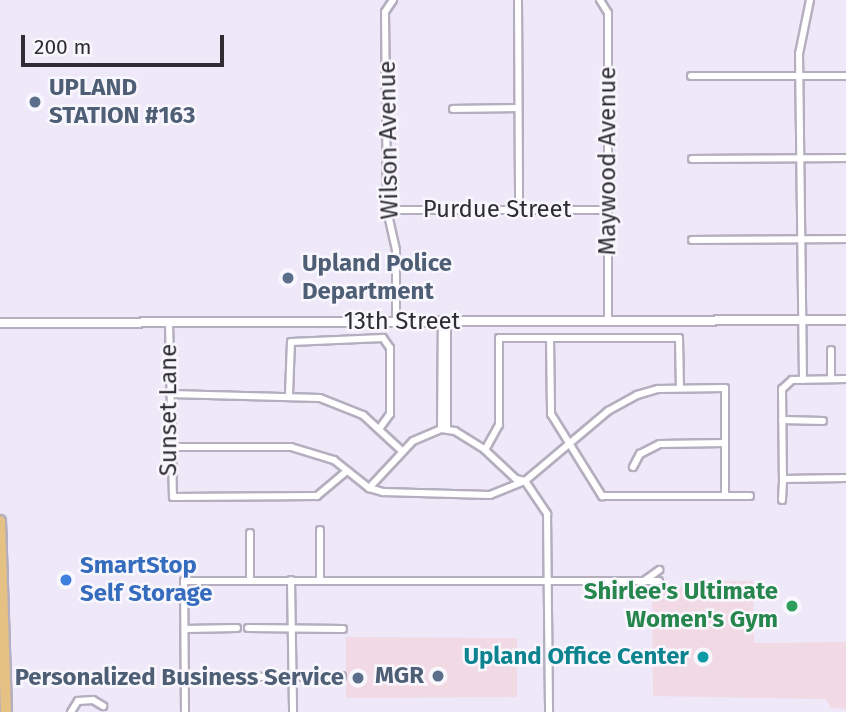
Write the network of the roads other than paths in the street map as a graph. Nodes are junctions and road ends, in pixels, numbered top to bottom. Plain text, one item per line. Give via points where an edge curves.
1 (518, 0) edge
2 (810, 0) edge
3 (391, 1) edge
4 (602, 1) edge
5 (691, 76) dead end
6 (799, 76) junction
7 (846, 76) edge
8 (518, 108) junction
9 (453, 109) dead end
10 (799, 158) junction
11 (846, 158) edge
12 (692, 159) dead end
13 (387, 210) junction
14 (519, 210) junction
15 (608, 210) junction
16 (799, 239) junction
17 (846, 239) edge
18 (692, 240) dead end
19 (802, 320) junction
20 (846, 320) edge
21 (396, 321) junction
22 (608, 321) junction
23 (169, 322) junction
24 (444, 322) junction
25 (0, 323) edge
26 (550, 338) junction
27 (831, 351) dead end
28 (831, 379) junction
29 (846, 379) edge
30 (803, 380) junction
31 (680, 388) junction
32 (170, 394) junction
33 (289, 394) junction
34 (782, 421) junction
35 (823, 421) dead end
36 (379, 429) junction
37 (444, 429) junction
38 (725, 443) junction
39 (568, 446) junction
40 (170, 447) junction
41 (485, 450) junction
42 (402, 451) junction
43 (633, 467) dead end
44 (346, 471) junction
45 (846, 478) edge
46 (783, 479) junction
47 (525, 481) junction
48 (369, 488) junction
49 (725, 496) junction
50 (750, 496) dead end
51 (782, 500) dead end
52 (0, 521) edge
53 (320, 530) dead end
54 (250, 533) dead end
55 (659, 570) dead end
56 (250, 580) junction
57 (291, 580) junction
58 (320, 580) junction
59 (659, 581) dead end
60 (548, 582) junction
61 (642, 582) junction
62 (237, 628) dead end
63 (248, 628) dead end
64 (292, 628) junction
65 (185, 629) junction
66 (343, 629) dead end
67 (0, 667) edge
68 (185, 677) junction
69 (237, 677) dead end
70 (249, 677) dead end
71 (292, 677) junction
72 (342, 677) dead end
73 (103, 706) dead end
74 (6, 712) edge
75 (71, 712) edge
76 (185, 712) edge
77 (293, 712) edge
78 (549, 712) edge

1 - 8 street
2 - 6 street
3 - 13 street, Wilson Avenue
4 - 15 street, Maywood Avenue
5 - 6 street
6 - 7 street
6 - 10 street
8 - 9 street
8 - 14 street
10 - 11 street
10 - 12 street
10 - 16 street
13 - 14 street, Purdue Street
13 - 21 street, Wilson Avenue via 396,250
14 - 15 street, Purdue Street
15 - 22 street, Maywood Avenue
16 - 17 street
16 - 18 street
16 - 19 street
19 - 20 street, 13th Street
19 - 22 street, 13th Street
19 - 30 street
21 - 23 street, 13th Street
21 - 24 street, 13th Street
22 - 24 street, 13th Street
23 - 25 street, 13th Street
23 - 32 street, Sunset Lane
24 - 37 street
26 - 31 street via 680,338
26 - 39 street via 551,414
26 - 41 street via 499,338 499,425
27 - 28 street
28 - 29 street
28 - 30 street
30 - 34 street via 785,382
31 - 38 street via 725,388
31 - 39 street via 658,389 621,403
32 - 33 street
32 - 40 street, Sunset Lane
33 - 36 street via 341,404
33 - 36 street via 291,342 383,338 390,348 390,414
34 - 35 street
34 - 46 street
36 - 42 street
37 - 41 street
37 - 42 street
38 - 43 street via 660,444 640,454
38 - 49 street
39 - 47 street
39 - 49 street via 602,496
40 - 44 street via 291,447 321,453
40 - 44 street, Sunset Lane via 173,497 302,499 329,490
41 - 47 street via 511,475
42 - 48 street
44 - 48 street
45 - 46 street
46 - 51 street
47 - 48 street via 490,495 403,496
47 - 60 street via 547,514
49 - 50 street
52 - 67 main road
53 - 58 street
54 - 56 street
55 - 61 street
56 - 57 street
56 - 65 street via 184,581
57 - 58 street
57 - 64 street
58 - 60 street
59 - 61 street
60 - 61 street
60 - 78 street
62 - 65 street
63 - 64 street
64 - 66 street
64 - 71 street
65 - 68 street
67 - 74 main road via 6,675
68 - 69 street
68 - 76 street
70 - 71 street
71 - 72 street
71 - 77 street
73 - 75 street via 93,700 78,701

